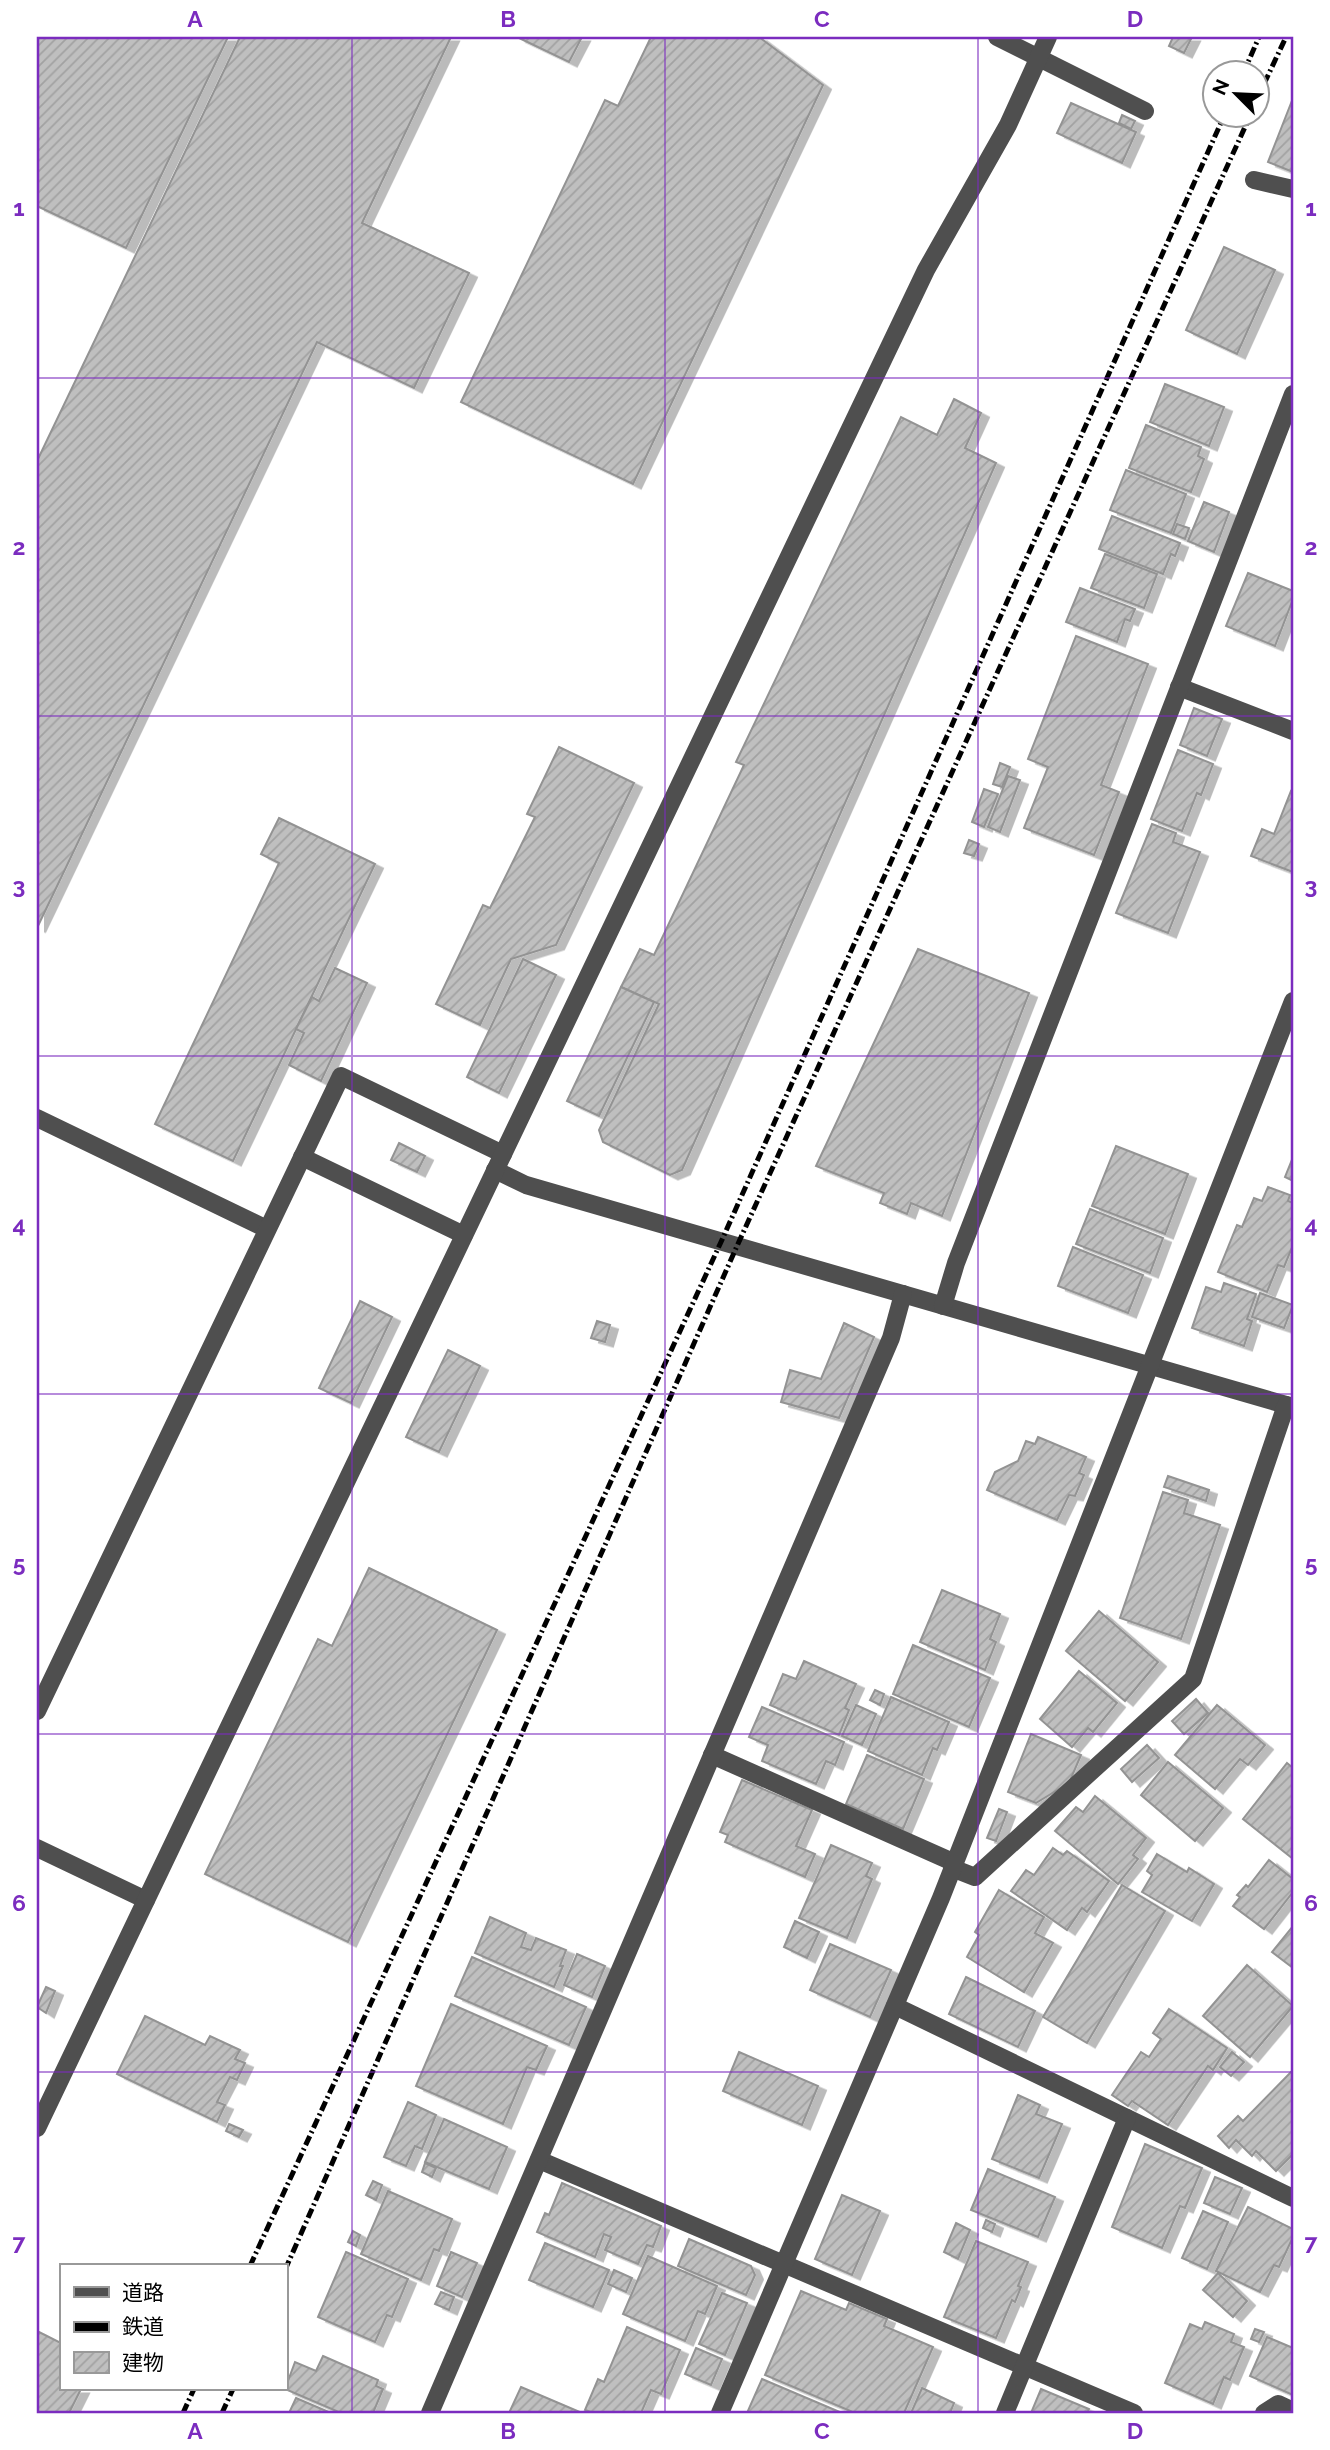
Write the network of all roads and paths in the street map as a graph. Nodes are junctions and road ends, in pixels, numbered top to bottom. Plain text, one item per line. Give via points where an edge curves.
1 (997, 37) edge
2 (1048, 37) edge
3 (1040, 58) junction
4 (1145, 111) dead end
5 (1254, 180) dead end
6 (1293, 188) edge
7 (1293, 394) edge
8 (1179, 687) junction
9 (1293, 731) edge
10 (1293, 1001) edge
11 (37, 1118) edge
12 (302, 1157) junction
13 (499, 1162) junction
14 (267, 1228) junction
15 (464, 1235) junction
16 (903, 1294) junction
17 (943, 1306) junction
18 (1150, 1366) junction
19 (1290, 1406) edge
20 (37, 1711) edge
21 (712, 1755) junction
22 (39, 1855) edge
23 (954, 1865) junction
24 (146, 1900) junction
25 (895, 2006) junction
26 (1127, 2118) junction
27 (37, 2128) edge
28 (539, 2160) junction
29 (1293, 2199) edge
30 (784, 2264) junction
31 (1024, 2366) junction
32 (1293, 2411) edge
33 (430, 2413) edge
34 (720, 2413) edge
35 (1004, 2413) edge
36 (1134, 2413) edge
37 (1264, 2413) edge

1 - 3 street
2 - 3 street
3 - 4 street
3 - 13 street via 1008,125 926,270
5 - 6 street
7 - 8 street
8 - 9 street
8 - 17 street
10 - 18 street
11 - 14 street
12 - 13 street via 341,1076
12 - 14 street
12 - 15 street
13 - 15 street
13 - 16 street via 526,1185
14 - 20 street
15 - 24 street
16 - 17 street
16 - 21 street via 891,1338
17 - 18 street
18 - 19 street
18 - 23 street
19 - 23 street via 1193,1679 975,1877
21 - 23 street
21 - 28 street
22 - 24 street
23 - 25 street
24 - 27 street
25 - 26 street
25 - 30 street
26 - 29 street
26 - 31 street
28 - 30 street
28 - 33 street
30 - 31 street
30 - 34 street
31 - 35 street
31 - 36 street
32 - 37 street via 1278,2404

